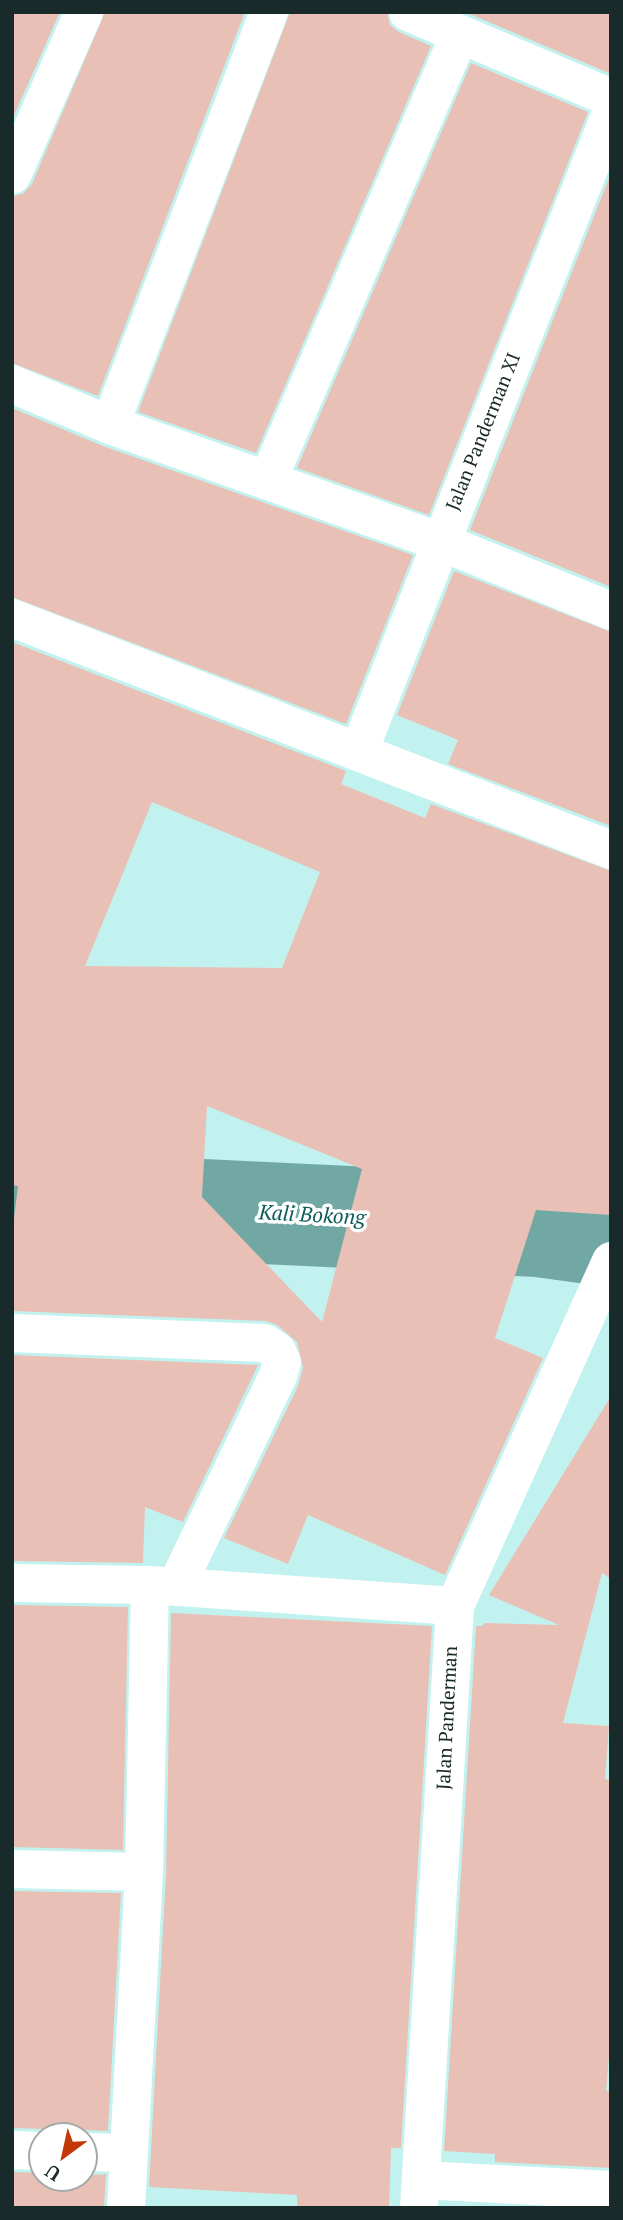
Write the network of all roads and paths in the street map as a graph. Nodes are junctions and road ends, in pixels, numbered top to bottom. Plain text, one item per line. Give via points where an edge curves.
1 (84, 12) edge
2 (270, 12) edge
3 (408, 12) edge
4 (459, 36) junction
5 (611, 98) edge
6 (611, 113) edge
7 (12, 175) edge
8 (12, 384) edge
9 (110, 425) junction
10 (268, 480) junction
11 (441, 542) junction
12 (611, 611) edge
13 (12, 618) edge
14 (359, 751) junction
15 (611, 849) edge
16 (611, 1261) edge
17 (12, 1334) edge
18 (12, 1583) edge
19 (163, 1586) junction
20 (455, 1606) junction
21 (12, 1868) edge
22 (144, 1872) junction
23 (98, 2152) edge
24 (129, 2153) junction
25 (611, 2190) edge
26 (420, 2194) edge
27 (126, 2208) edge

1 - 7 street
2 - 9 street
3 - 4 street
4 - 5 street
4 - 10 street
6 - 11 street, Jalan Panderman XI
8 - 9 street
9 - 10 street
10 - 11 street
11 - 12 street
11 - 14 street, Jalan Panderman XI
13 - 14 street
14 - 15 street
16 - 20 street, Jalan Panderman
17 - 19 street via 265,1343 277,1351 282,1362 278,1376
18 - 19 street
19 - 20 street
19 - 22 street
20 - 26 street, Jalan Panderman
21 - 22 street
22 - 24 street
23 - 24 street
24 - 27 street
25 - 26 street

